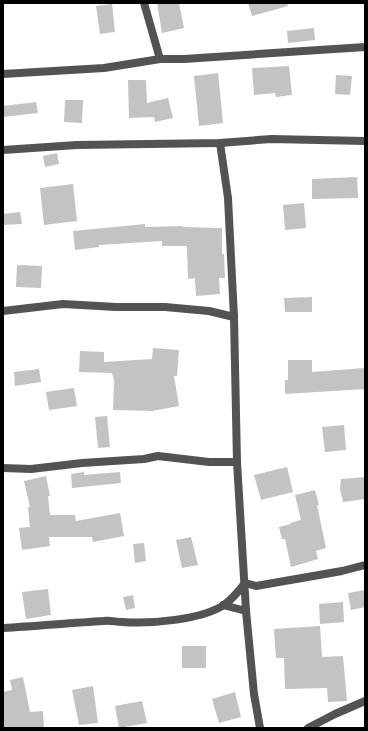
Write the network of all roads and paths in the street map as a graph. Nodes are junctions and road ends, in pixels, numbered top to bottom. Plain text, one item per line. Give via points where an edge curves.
1 (144, 3) edge
2 (365, 47) edge
3 (160, 59) junction
4 (3, 74) edge
5 (365, 140) edge
6 (220, 143) junction
7 (3, 150) edge
8 (3, 312) edge
9 (234, 317) junction
10 (237, 462) junction
11 (3, 468) edge
12 (365, 565) edge
13 (245, 583) junction
14 (223, 605) junction
15 (246, 611) junction
16 (3, 628) edge
17 (365, 701) edge
18 (260, 728) edge
19 (308, 728) edge

1 - 3 street
2 - 3 street
3 - 4 street via 104,68
5 - 6 street via 271,139
6 - 7 street via 77,145
6 - 9 street via 228,198
8 - 9 street via 63,304 165,307 209,311
9 - 10 street
10 - 11 street via 208,462 158,456 31,469
10 - 13 street
12 - 13 street via 256,586
13 - 14 street via 237,594
13 - 15 street
14 - 15 street
14 - 16 street via 191,617 154,622 106,620
15 - 18 street
17 - 19 street

